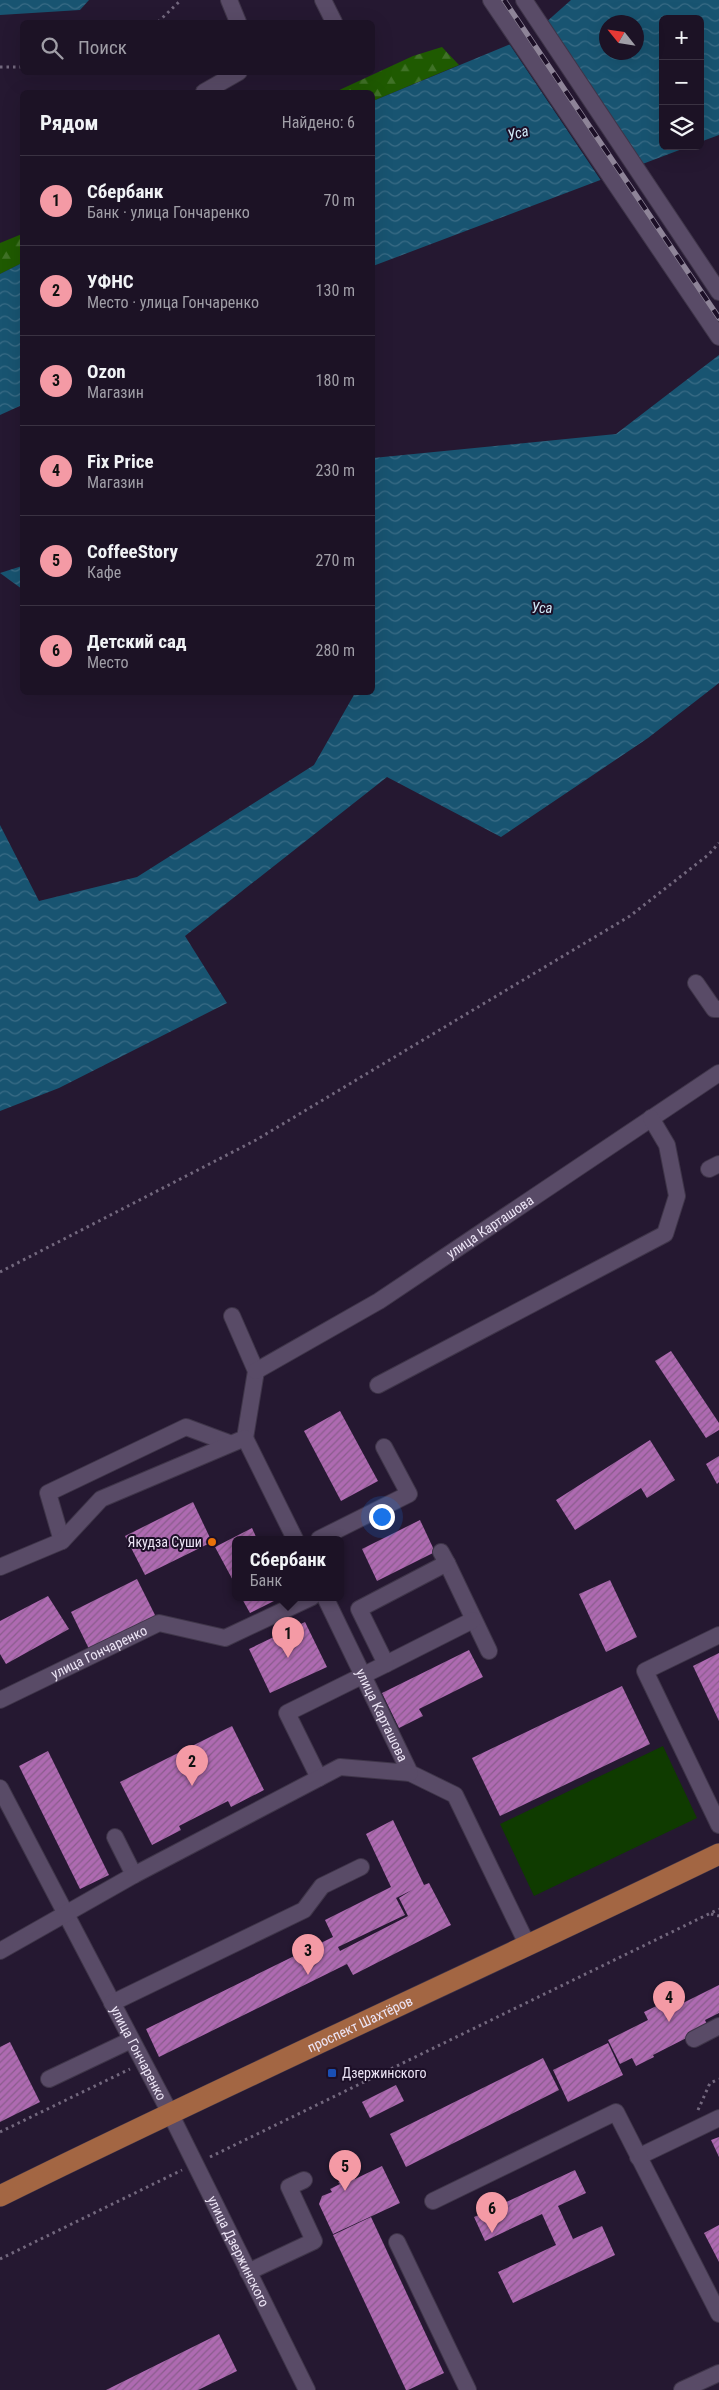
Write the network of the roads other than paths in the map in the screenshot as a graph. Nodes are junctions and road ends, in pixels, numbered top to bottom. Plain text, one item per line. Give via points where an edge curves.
1 (229, 0) edge
2 (323, 0) edge
3 (490, 0) edge
4 (524, 1) edge
5 (237, 20) edge
6 (333, 20) edge
7 (234, 75) edge
8 (208, 90) edge
9 (719, 292) edge
10 (719, 337) edge
11 (696, 982) dead end
12 (719, 1009) edge
13 (719, 1073) edge
14 (651, 1118) junction
15 (232, 1316) dead end
16 (256, 1371) junction
17 (378, 1385) dead end
18 (245, 1438) junction
19 (229, 1443) junction
20 (384, 1447) dead end
21 (294, 1536) edge
22 (325, 1536) edge
23 (62, 1541) junction
24 (0, 1567) edge
25 (304, 1601) edge
26 (327, 1601) edge
27 (473, 1620) junction
28 (719, 1635) edge
29 (489, 1651) dead end
30 (386, 1664) junction
31 (364, 1676) junction
32 (0, 1700) edge
33 (410, 1773) junction
34 (319, 1778) junction
35 (0, 1788) edge
36 (719, 1825) edge
37 (115, 1837) dead end
38 (719, 1854) edge
39 (361, 1867) dead end
40 (134, 1875) junction
41 (66, 1914) junction
42 (528, 1946) junction
43 (0, 1951) edge
44 (112, 2003) junction
45 (719, 2026) edge
46 (694, 2039) dead end
47 (131, 2040) junction
48 (49, 2079) dead end
49 (170, 2113) junction
50 (719, 2118) edge
51 (638, 2157) junction
52 (304, 2180) dead end
53 (0, 2196) edge
54 (433, 2201) dead end
55 (397, 2242) dead end
56 (248, 2272) junction
57 (719, 2314) edge
58 (719, 2373) edge
59 (307, 2390) edge
60 (468, 2390) edge
61 (682, 2390) edge

1 - 5 street
2 - 6 street
3 - 10 street
4 - 9 street
7 - 8 street
11 - 12 street via 714,1009
13 - 14 street, улица Карташова
14 - 16 street, улица Карташова via 379,1301
14 - 17 street via 667,1146 677,1196 665,1234
15 - 16 street
16 - 18 street
18 - 19 street
18 - 21 street
19 - 23 street via 101,1499
19 - 23 street via 186,1427 48,1493
20 - 22 street via 409,1494
23 - 24 street
25 - 32 street, улица Гончаренко via 225,1638 159,1623
26 - 31 street, улица Карташова
27 - 29 street
27 - 30 street
27 - 30 street via 444,1558 359,1609
28 - 36 street via 645,1671
30 - 31 street
31 - 33 street, улица Карташова
31 - 34 street via 287,1713
33 - 34 street via 340,1767
33 - 42 street, улица Карташова via 455,1795
34 - 40 street
35 - 41 street, улица Гончаренко
37 - 40 street
38 - 42 main road, проспект Шахтёров
39 - 44 street via 322,1886 304,1910
40 - 41 street
41 - 43 street
41 - 44 street, улица Гончаренко
42 - 49 main road, проспект Шахтёров
44 - 47 street, улица Гончаренко
45 - 46 street
47 - 48 street
47 - 49 street, улица Гончаренко
49 - 53 main road, проспект Шахтёров
49 - 56 street, улица Дзержинского
50 - 51 street
51 - 54 street via 616,2112
51 - 57 street
52 - 56 street via 289,2187 314,2241
55 - 60 street
56 - 59 street, улица Дзержинского
58 - 61 street

